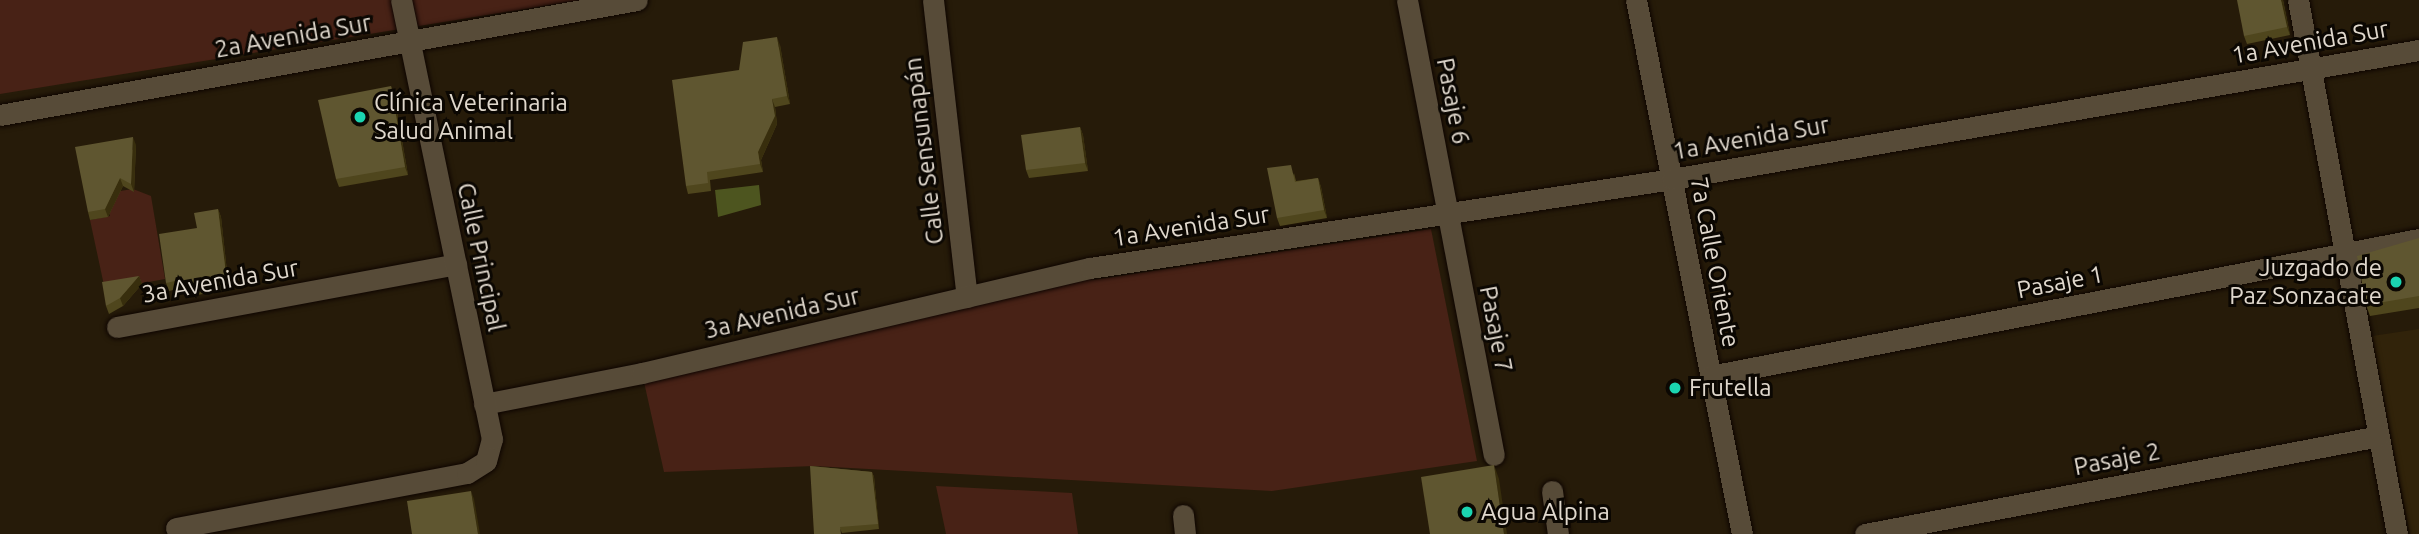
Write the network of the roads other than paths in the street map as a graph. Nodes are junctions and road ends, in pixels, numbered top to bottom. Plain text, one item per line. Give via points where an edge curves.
1 (401, 0) edge
2 (637, 0) edge
3 (933, 0) edge
4 (1407, 0) edge
5 (1636, 0) edge
6 (2298, 0) edge
7 (408, 43) junction
8 (2419, 50) edge
9 (2310, 69) junction
10 (0, 115) edge
11 (1672, 179) junction
12 (1447, 213) junction
13 (2419, 239) edge
14 (2346, 253) junction
15 (456, 264) junction
16 (1090, 268) joint
17 (967, 297) junction
18 (117, 327) dead end
19 (1710, 376) junction
20 (484, 404) junction
21 (2379, 436) junction
22 (1494, 455) dead end
23 (1552, 491) dead end
24 (176, 528) dead end
25 (1558, 534) edge
26 (1742, 534) edge
27 (1865, 534) edge
28 (2397, 534) edge

1 - 7 street, Calle Principal
2 - 7 street, 2a Avenida Sur
3 - 17 street, Calle Sensunapán
4 - 12 street, Pasaje 6
5 - 11 street, 7a Calle Oriente
6 - 9 street
7 - 10 street, 2a Avenida Sur
7 - 15 street, Calle Principal
8 - 9 street, 1a Avenida Sur
9 - 11 street, 1a Avenida Sur
9 - 14 street
11 - 12 street, 1a Avenida Sur
11 - 19 street, 7a Calle Oriente
12 - 16 street, 1a Avenida Sur
12 - 22 street, Pasaje 7
13 - 14 street, Pasaje 1
14 - 19 street, Pasaje 1
14 - 21 street
15 - 18 street, 3a Avenida Sur
15 - 20 street, Calle Principal
16 - 17 street, 3a Avenida Sur
17 - 20 street, 3a Avenida Sur
19 - 26 street, 7a Calle Oriente
20 - 24 street, Calle Principal via 492,439 486,461 467,473
21 - 27 street, Pasaje 2
21 - 28 street
23 - 25 street

